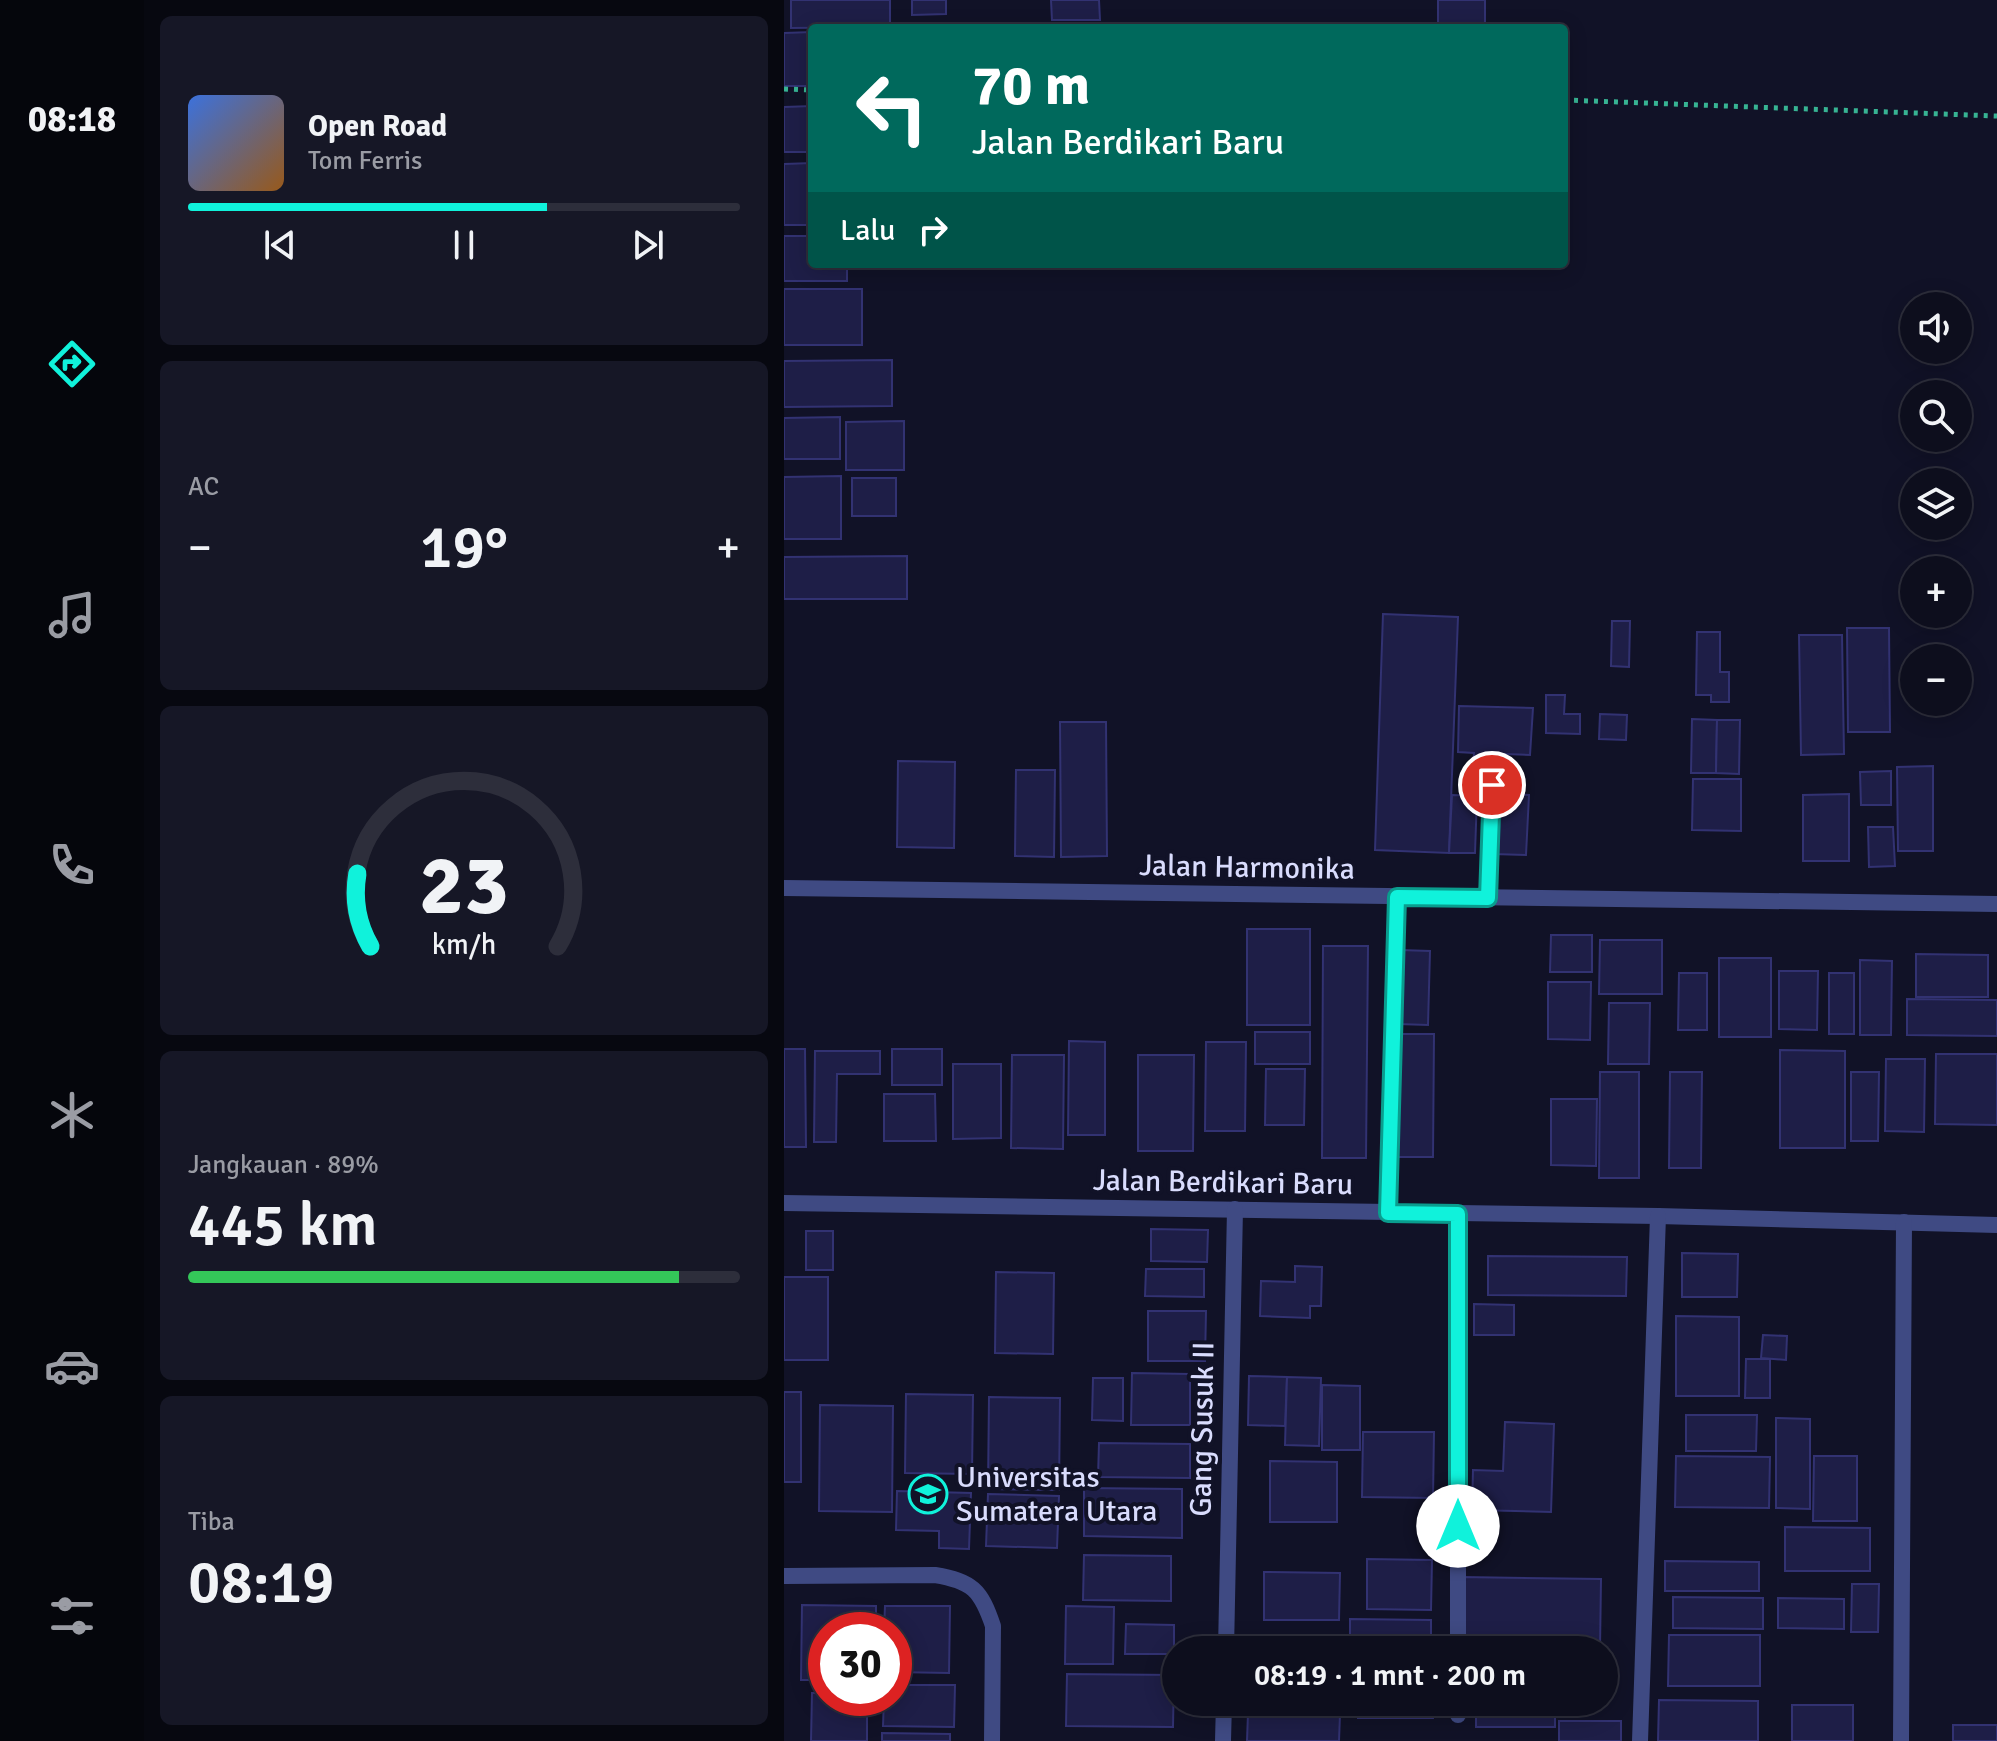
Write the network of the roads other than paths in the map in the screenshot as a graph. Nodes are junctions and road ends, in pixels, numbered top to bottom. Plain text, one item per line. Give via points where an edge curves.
1 (1492, 785) dead end
2 (784, 888) edge
3 (1397, 897) junction
4 (1488, 898) junction
5 (1997, 904) edge
6 (784, 1203) edge
7 (1235, 1209) junction
8 (1388, 1213) junction
9 (1458, 1214) junction
10 (1658, 1216) junction
11 (1904, 1222) junction
12 (1997, 1225) edge
13 (784, 1576) edge
14 (1226, 1636) edge
15 (1458, 1636) edge
16 (1224, 1716) edge
17 (992, 1741) edge
18 (1223, 1741) edge
19 (1640, 1741) edge
20 (1901, 1741) edge

1 - 4 lane
2 - 3 street, Jalan Harmonika
3 - 4 street, Jalan Harmonika
3 - 8 lane
4 - 5 street, Jalan Harmonika
6 - 7 street, Jalan Berdikari Baru
7 - 8 street, Jalan Berdikari Baru
7 - 14 street, Gang Susuk II
8 - 9 street, Jalan Berdikari Baru
9 - 10 street, Jalan Berdikari Baru
9 - 15 street
10 - 11 street, Jalan Berdikari Baru
10 - 19 street
11 - 12 street, Jalan Berdikari Baru
11 - 20 street
13 - 17 street via 935,1575 976,1589 993,1626
16 - 18 street

